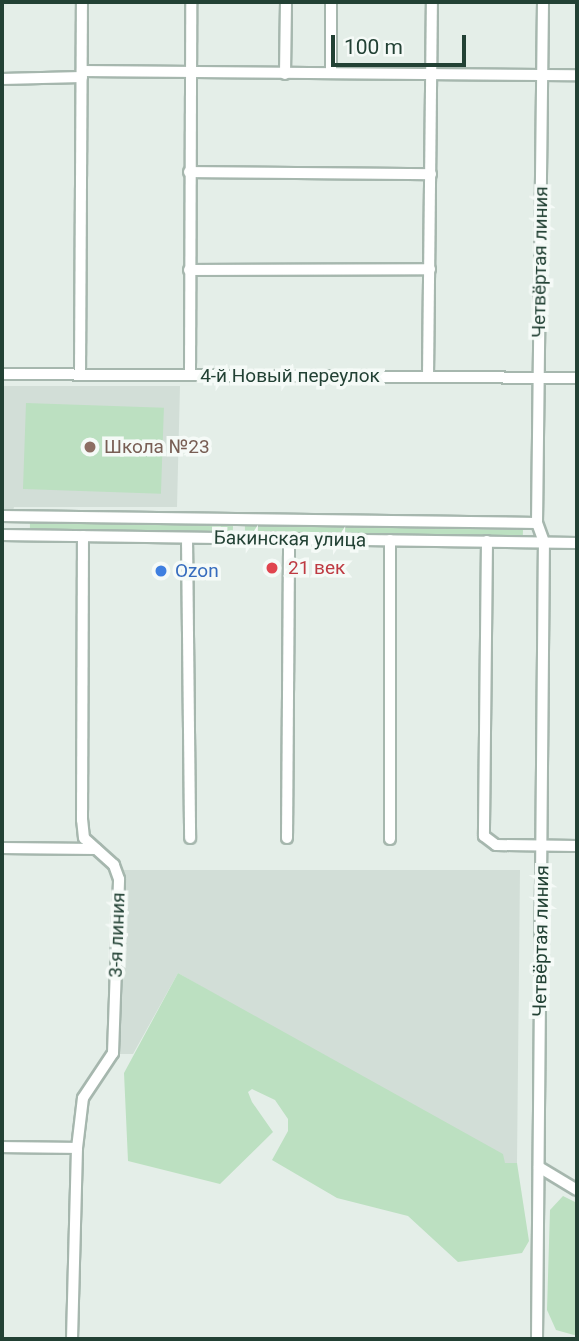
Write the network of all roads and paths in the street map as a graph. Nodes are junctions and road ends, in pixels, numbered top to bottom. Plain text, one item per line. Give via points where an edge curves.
1 (82, 2) edge
2 (191, 2) edge
3 (286, 2) edge
4 (331, 2) edge
5 (432, 2) edge
6 (543, 2) edge
7 (190, 72) junction
8 (331, 73) junction
9 (82, 74) junction
10 (285, 74) junction
11 (432, 74) junction
12 (542, 74) junction
13 (577, 75) edge
14 (2, 79) edge
15 (189, 172) junction
16 (431, 174) junction
17 (189, 270) junction
18 (430, 270) junction
19 (2, 374) edge
20 (80, 374) junction
21 (190, 375) junction
22 (428, 376) junction
23 (538, 377) junction
24 (577, 378) edge
25 (2, 516) edge
26 (25, 516) junction
27 (241, 519) junction
28 (537, 523) junction
29 (2, 535) edge
30 (25, 535) junction
31 (83, 536) junction
32 (187, 538) junction
33 (240, 539) junction
34 (289, 539) junction
35 (390, 540) junction
36 (487, 541) junction
37 (544, 542) junction
38 (577, 543) edge
39 (190, 838) dead end
40 (287, 838) dead end
41 (390, 839) dead end
42 (542, 845) junction
43 (577, 846) edge
44 (2, 848) edge
45 (96, 849) junction
46 (2, 1147) edge
47 (77, 1148) junction
48 (539, 1167) junction
49 (577, 1191) edge
50 (72, 1339) edge
51 (537, 1339) edge

1 - 9 street
2 - 7 street
3 - 10 street
4 - 8 street
5 - 11 street
6 - 12 street, Четвёртая линия
7 - 9 street
7 - 10 street
7 - 15 street
8 - 10 street
8 - 11 street
9 - 14 street
9 - 20 street
11 - 12 street
11 - 16 street
12 - 13 street
12 - 23 street, Четвёртая линия
15 - 16 street
15 - 17 street
16 - 18 street
17 - 18 street
17 - 21 street
18 - 22 street
19 - 20 street, 4-й Новый переулок
20 - 21 street, 4-й Новый переулок
21 - 22 street, 4-й Новый переулок
22 - 23 street, 4-й Новый переулок
23 - 24 street, 4-й Новый переулок
23 - 28 street, Четвёртая линия
25 - 26 street, Бакинская улица
26 - 27 street, Бакинская улица
26 - 30 street
27 - 28 street, Бакинская улица
27 - 33 street
28 - 37 street
29 - 30 street, Бакинская улица
30 - 31 street, Бакинская улица
31 - 32 street, Бакинская улица
31 - 45 street, 3-я линия via 82,820 84,838
32 - 33 street, Бакинская улица
32 - 39 street
33 - 34 street, Бакинская улица
34 - 35 street, Бакинская улица
34 - 40 street
35 - 36 street, Бакинская улица
35 - 41 street
36 - 37 street, Бакинская улица
36 - 42 street via 484,836 496,845
37 - 38 street, Бакинская улица
37 - 42 street, Четвёртая линия
42 - 43 street
42 - 48 street, Четвёртая линия
44 - 45 street
45 - 47 street, 3-я линия via 114,865 119,879 113,1053 83,1098
46 - 47 street
47 - 50 street, 3-я линия
48 - 49 street
48 - 51 street, Четвёртая линия

